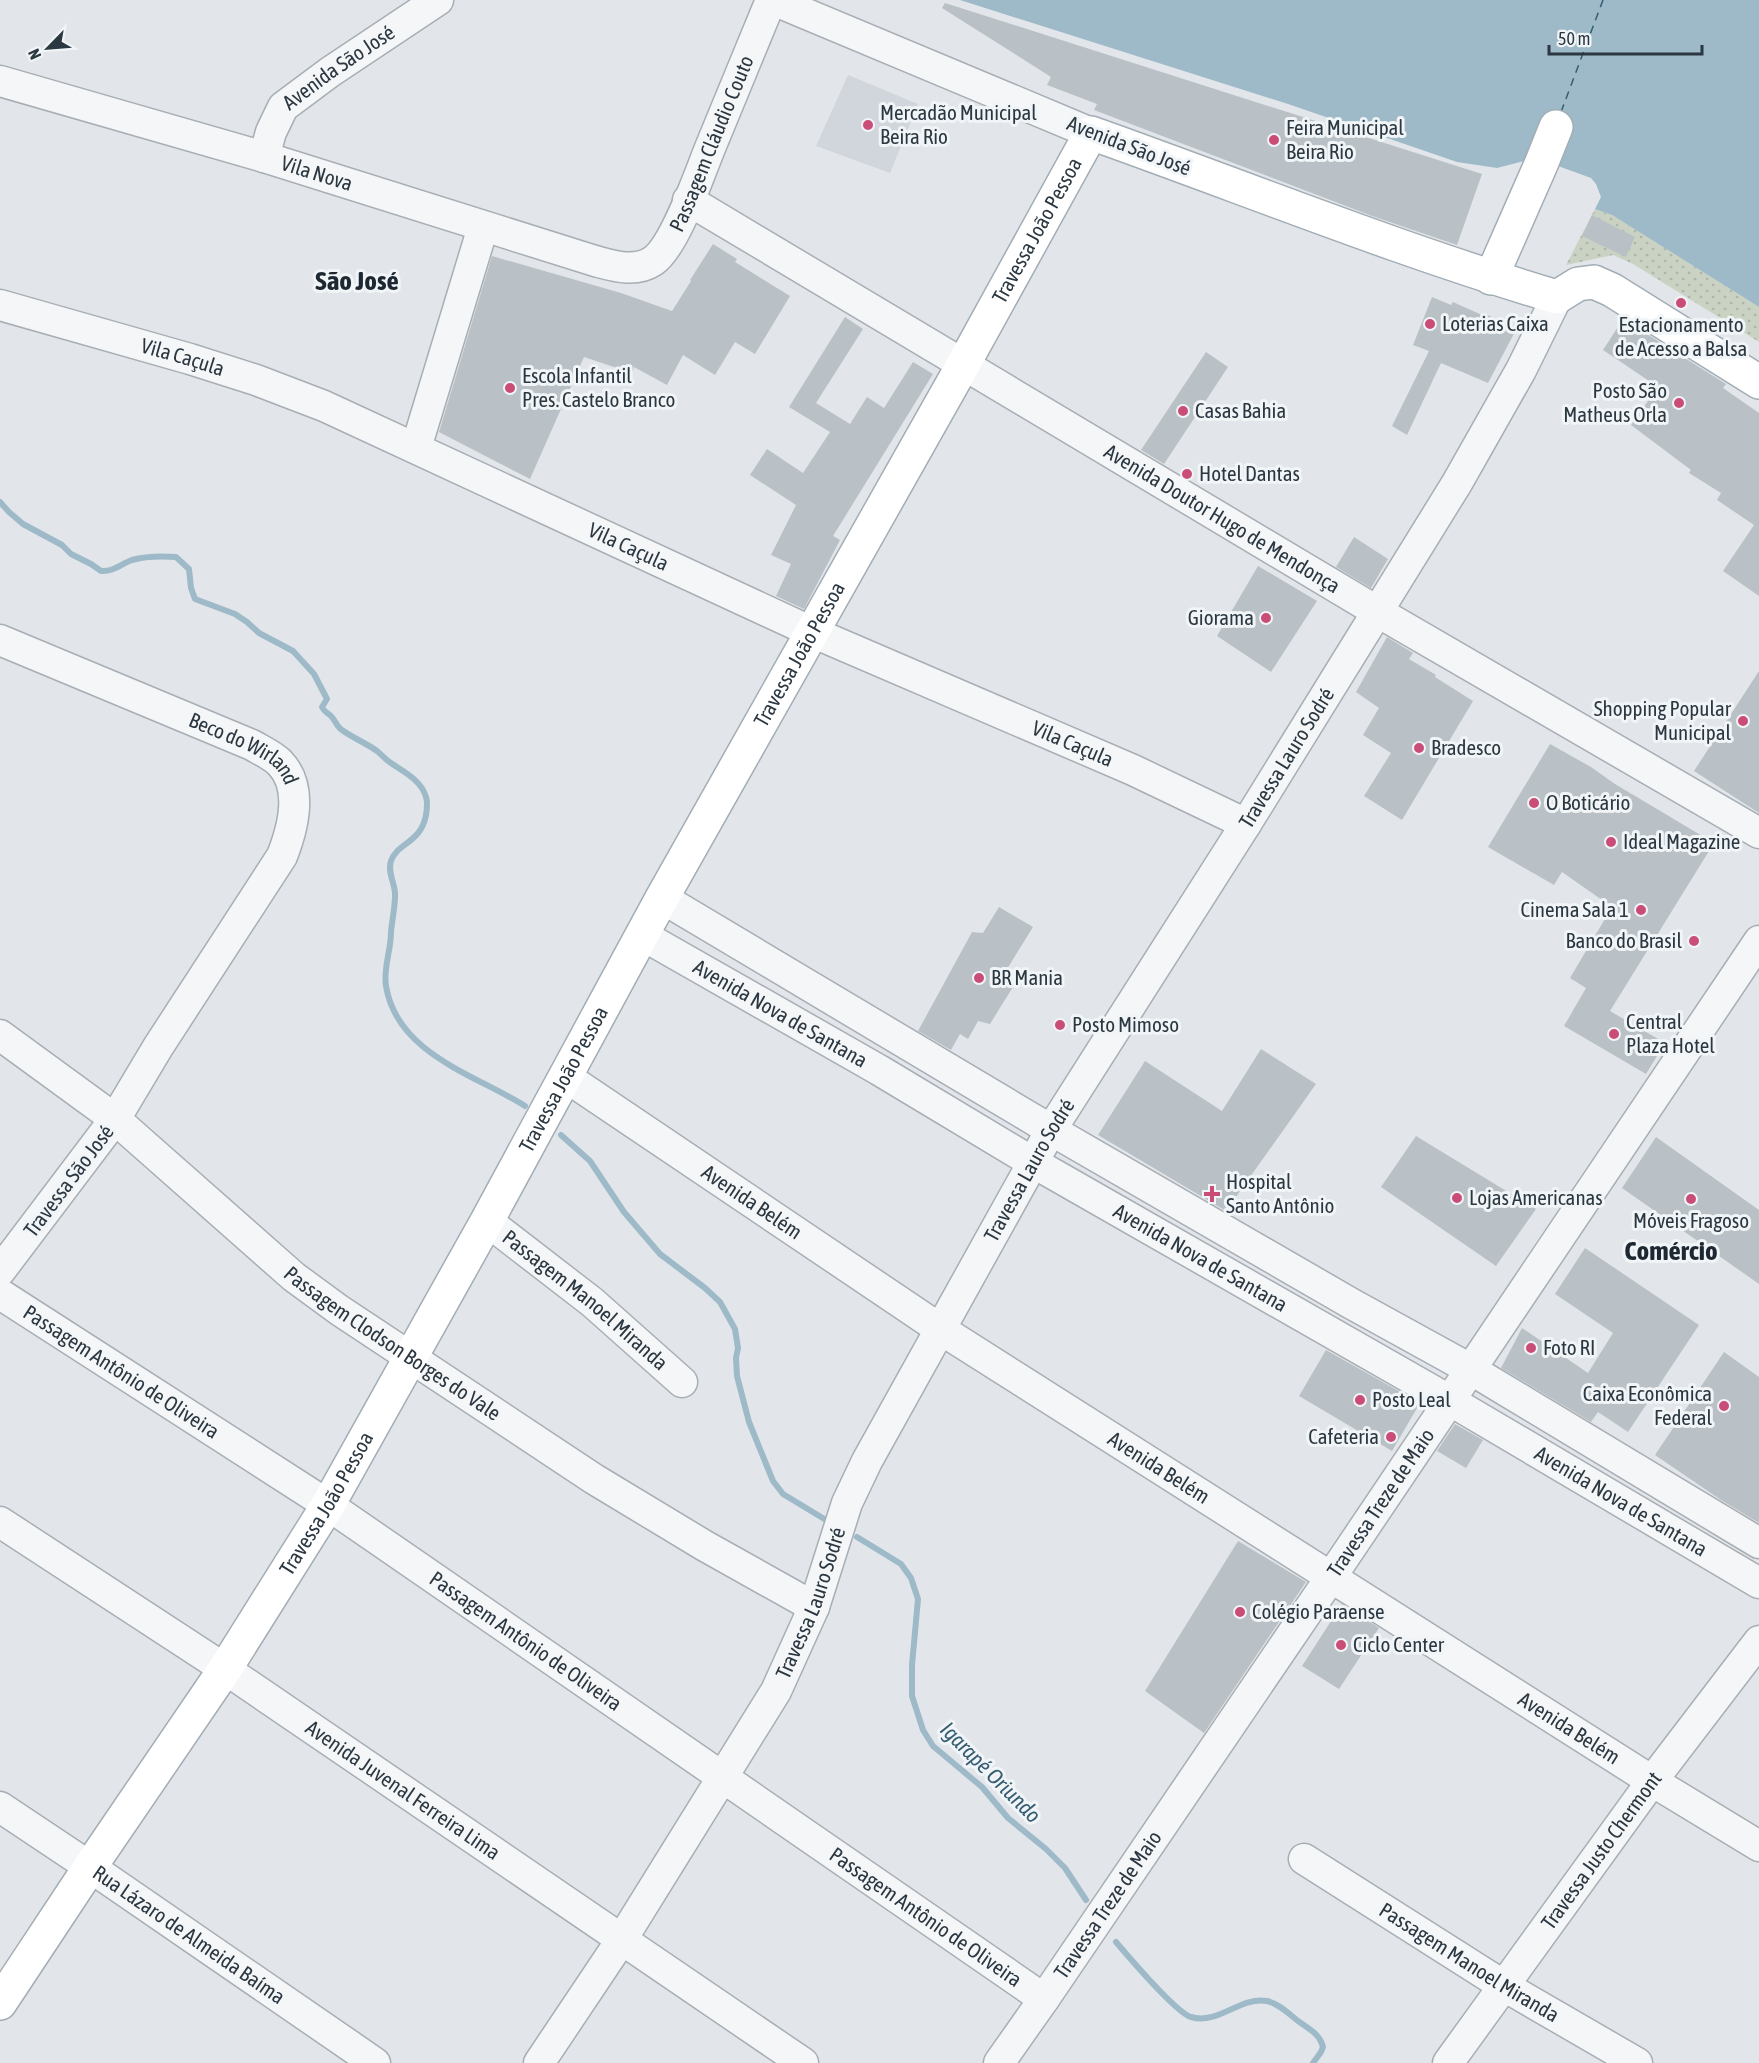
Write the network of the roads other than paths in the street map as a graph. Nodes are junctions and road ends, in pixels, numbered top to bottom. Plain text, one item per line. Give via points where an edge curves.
1 (438, 0) edge
2 (772, 0) edge
3 (0, 81) edge
4 (1556, 127) dead end
5 (1091, 133) junction
6 (264, 157) junction
7 (688, 200) junction
8 (483, 227) junction
9 (632, 268) joint
10 (1491, 278) junction
11 (1557, 297) junction
12 (0, 305) edge
13 (963, 364) junction
14 (1759, 382) edge
15 (416, 448) junction
16 (1378, 612) junction
17 (812, 632) junction
18 (0, 640) edge
19 (1246, 824) junction
20 (1759, 833) edge
21 (662, 898) junction
22 (642, 935) junction
23 (1759, 941) edge
24 (0, 1035) edge
25 (898, 1039) junction
26 (879, 1070) junction
27 (566, 1077) junction
28 (115, 1119) junction
29 (1052, 1130) junction
30 (1034, 1163) junction
31 (487, 1221) junction
32 (1278, 1261) junction
33 (0, 1272) edge
34 (1260, 1291) junction
35 (0, 1294) edge
36 (1352, 1304) junction
37 (940, 1329) junction
38 (1335, 1334) junction
39 (411, 1356) junction
40 (1470, 1369) junction
41 (682, 1382) dead end
42 (1449, 1400) junction
43 (328, 1505) junction
44 (0, 1522) edge
45 (1759, 1543) edge
46 (1331, 1577) junction
47 (1759, 1583) edge
48 (814, 1607) junction
49 (1759, 1641) edge
50 (225, 1668) junction
51 (723, 1778) junction
52 (1652, 1781) junction
53 (0, 1808) edge
54 (1759, 1846) edge
55 (1304, 1859) dead end
56 (90, 1867) junction
57 (622, 1939) junction
58 (1504, 1986) junction
59 (1044, 1999) junction
60 (0, 2003) edge
61 (375, 2063) edge
62 (539, 2063) edge
63 (803, 2063) edge
64 (999, 2063) edge
65 (1448, 2063) edge
66 (1637, 2063) edge

1 - 6 street, Avenida São José via 282,107
2 - 5 street, Avenida São José
2 - 7 street, Passagem Cláudio Couto
3 - 6 street, Vila Nova
4 - 10 main road
5 - 10 main road, Avenida São José
5 - 13 main road, Travessa João Pessoa
6 - 8 street, Vila Nova
7 - 9 street, Passagem Cláudio Couto via 665,249 655,260
7 - 13 street, Avenida Doutor Hugo de Mendonça
8 - 9 street, Vila Nova via 595,261
8 - 15 street
10 - 11 main road, Avenida São José
11 - 14 main road via 1578,284 1594,282
11 - 16 street, Travessa Lauro Sodré via 1498,411
12 - 15 street, Vila Caçula via 256,380
13 - 16 street, Avenida Doutor Hugo de Mendonça
13 - 17 main road, Travessa João Pessoa
15 - 17 street, Vila Caçula
16 - 19 street, Travessa Lauro Sodré
16 - 20 street, Avenida Doutor Hugo de Mendonça
17 - 19 street, Vila Caçula via 1133,770
17 - 21 main road, Travessa João Pessoa
18 - 28 street, Beco do Wirland via 271,755 292,782 293,820 282,856
19 - 29 street, Travessa Lauro Sodré
21 - 22 main road, Travessa João Pessoa
21 - 25 street, Avenida Nova de Santana
22 - 26 street, Avenida Nova de Santana
22 - 27 main road, Travessa João Pessoa
23 - 40 street, Travessa Treze de Maio
24 - 28 street, Passagem Clodson Borges do Vale
25 - 26 street
25 - 29 street, Avenida Nova de Santana
26 - 30 street, Avenida Nova de Santana
27 - 31 main road, Travessa João Pessoa
27 - 37 street, Avenida Belém
28 - 33 street, Travessa São José
28 - 39 street, Passagem Clodson Borges do Vale via 294,1277
29 - 30 street, Travessa Lauro Sodré
29 - 32 street, Avenida Nova de Santana
30 - 34 street, Avenida Nova de Santana
30 - 37 street, Travessa Lauro Sodré
31 - 39 main road, Travessa João Pessoa
31 - 41 street, Passagem Manoel Miranda via 592,1302
32 - 34 street
32 - 36 street, Avenida Nova de Santana
34 - 38 street, Avenida Nova de Santana
35 - 43 street, Passagem Antônio de Oliveira
36 - 38 street
36 - 40 street, Avenida Nova de Santana
37 - 46 street, Avenida Belém
37 - 48 street, Travessa Lauro Sodré via 847,1503
38 - 42 street, Avenida Nova de Santana
39 - 43 main road, Travessa João Pessoa
39 - 48 street, Passagem Clodson Borges do Vale via 594,1479
40 - 42 street, Travessa Treze de Maio
40 - 45 street, Avenida Nova de Santana
42 - 46 street, Travessa Treze de Maio
42 - 47 street, Avenida Nova de Santana
43 - 50 main road, Travessa João Pessoa
43 - 51 street, Passagem Antônio de Oliveira
44 - 50 street, Avenida Juvenal Ferreira Lima
46 - 52 street, Avenida Belém
46 - 59 street, Travessa Treze de Maio
48 - 51 street, Travessa Lauro Sodré via 776,1691
49 - 52 street, Travessa Justo Chermont
50 - 56 main road, Travessa João Pessoa
50 - 57 street, Avenida Juvenal Ferreira Lima
51 - 57 street, Travessa Lauro Sodré
51 - 59 street, Passagem Antônio de Oliveira
52 - 54 street, Avenida Belém
52 - 58 street, Travessa Justo Chermont
53 - 56 street, Rua Lázaro de Almeida Baíma
55 - 58 street, Passagem Manoel Miranda
56 - 60 main road, Travessa João Pessoa
56 - 61 street, Rua Lázaro de Almeida Baíma
57 - 62 street, Travessa Lauro Sodré
57 - 63 street, Avenida Juvenal Ferreira Lima
58 - 65 street, Travessa Justo Chermont
58 - 66 street, Passagem Manoel Miranda
59 - 64 street, Travessa Treze de Maio

